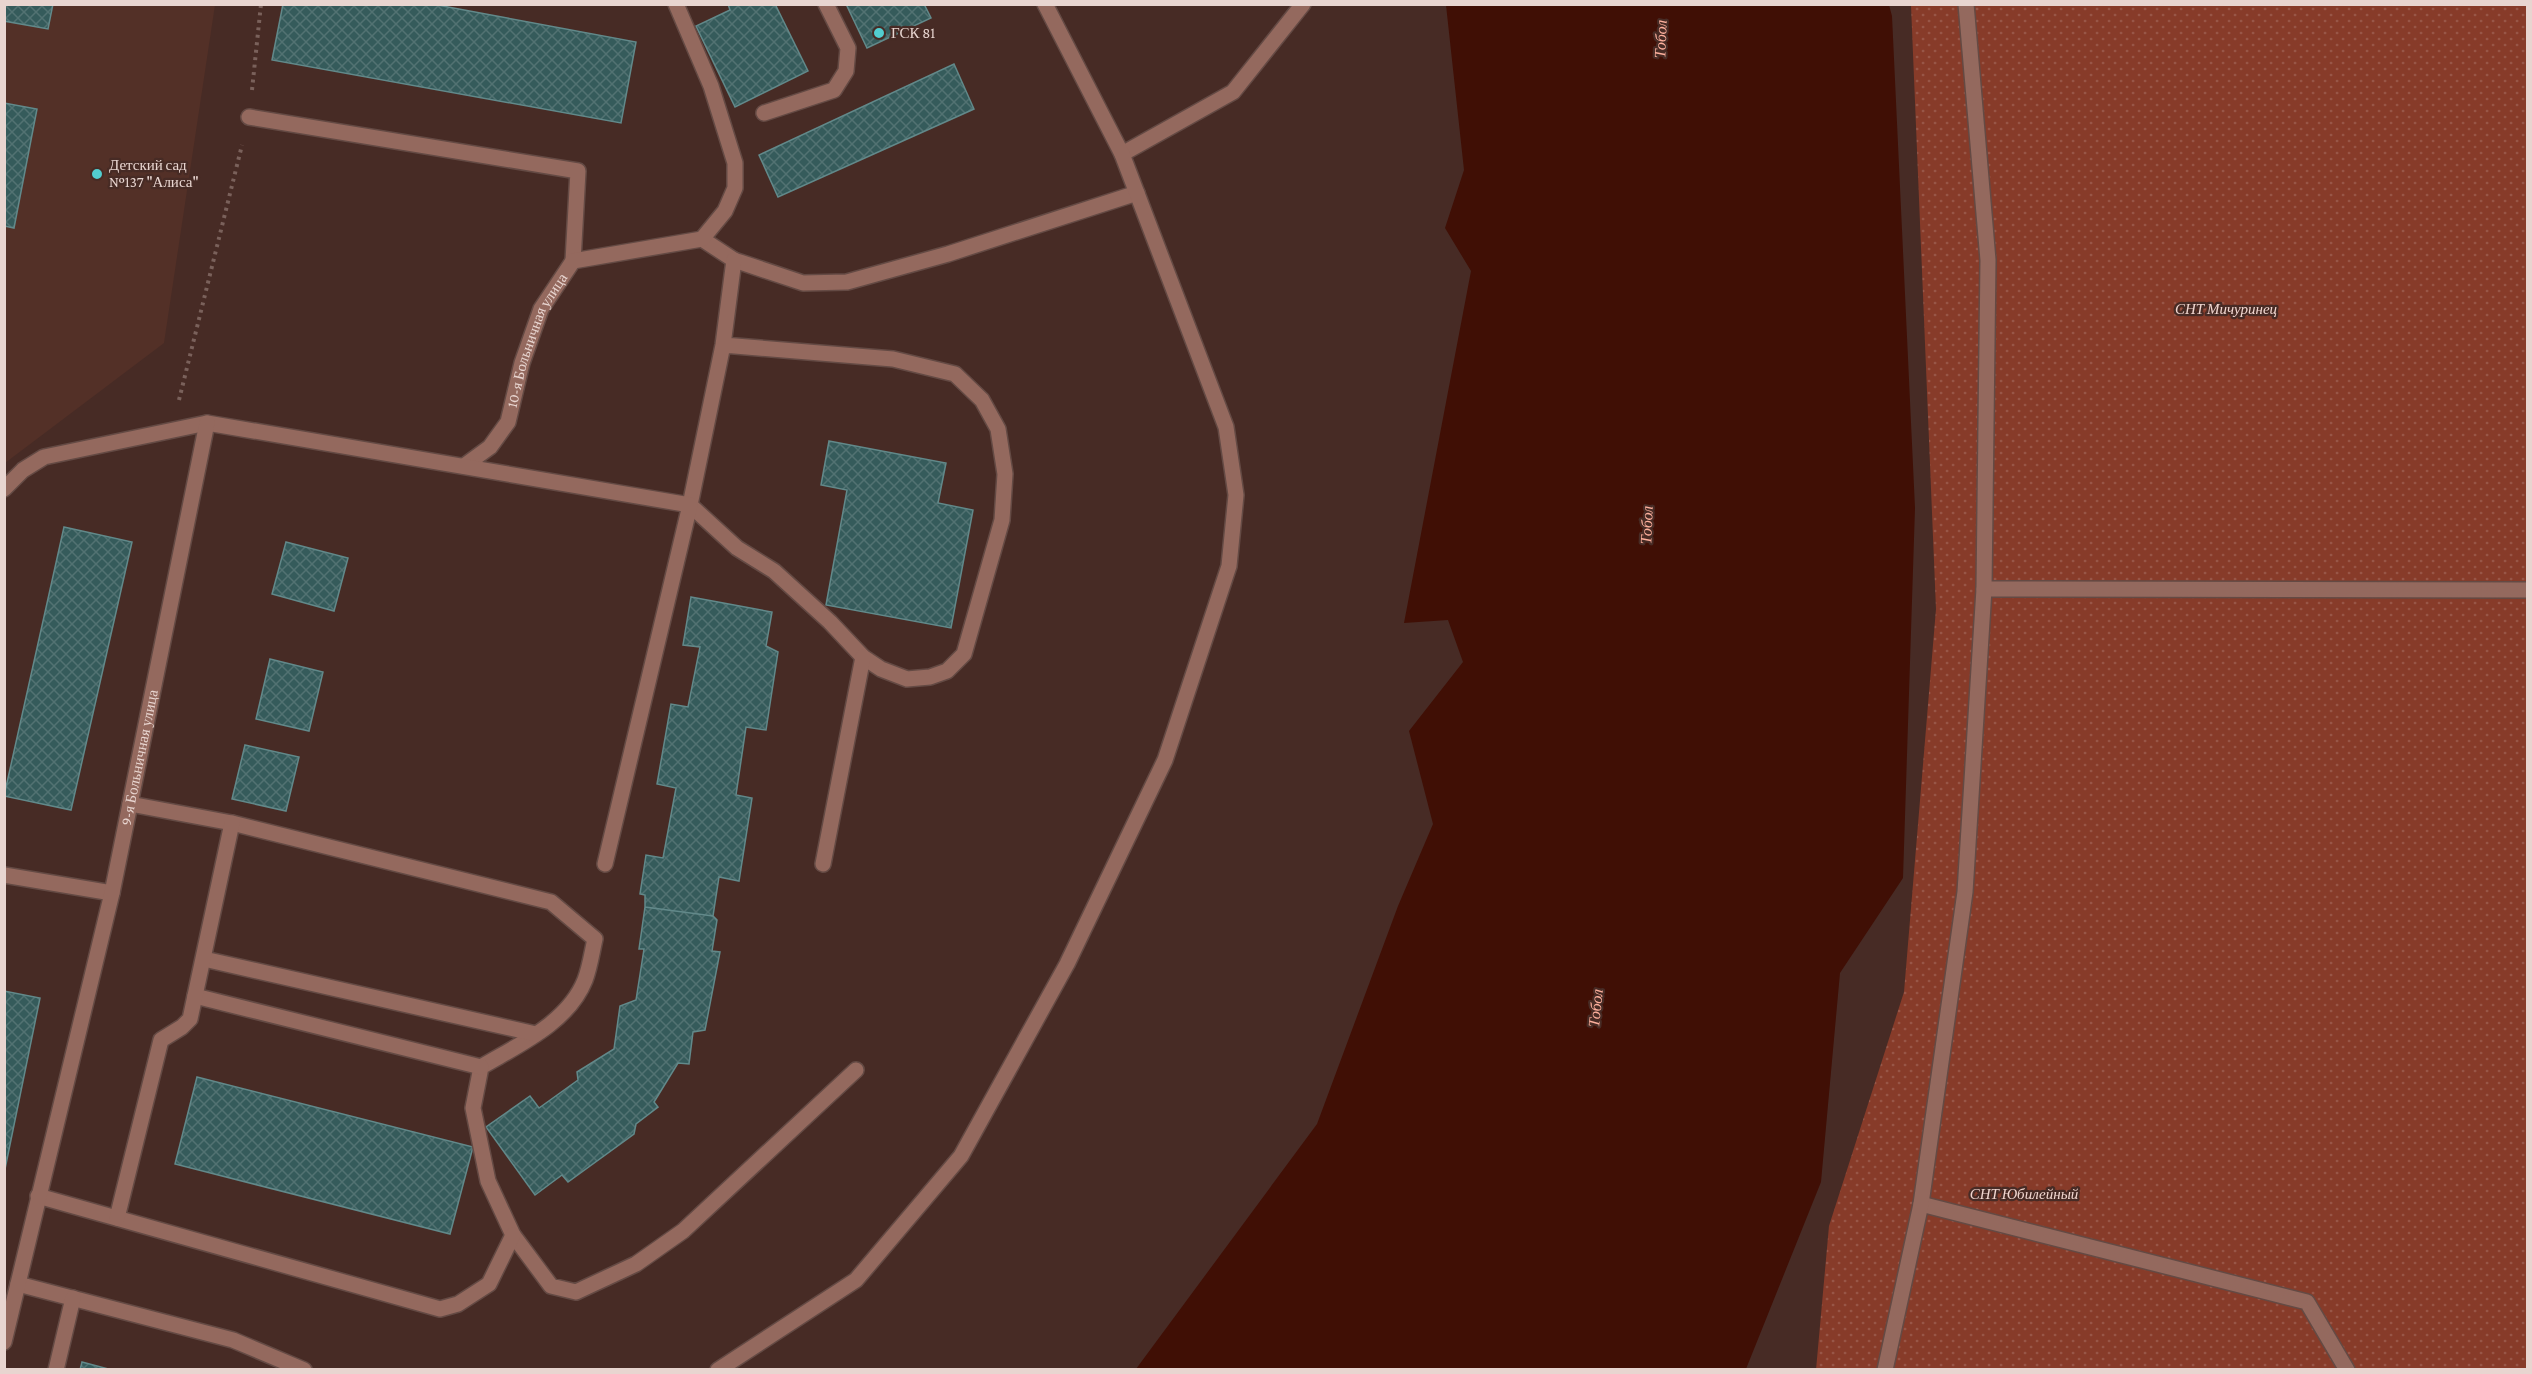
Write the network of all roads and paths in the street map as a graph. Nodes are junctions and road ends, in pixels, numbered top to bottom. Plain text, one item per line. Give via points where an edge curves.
1 (261, 4) edge
2 (676, 4) edge
3 (826, 4) edge
4 (1046, 4) edge
5 (1303, 4) edge
6 (1966, 4) edge
7 (764, 113) dead end
8 (249, 117) junction
9 (1122, 154) junction
10 (1137, 193) junction
11 (702, 238) junction
12 (734, 260) junction
13 (573, 261) junction
14 (723, 345) junction
15 (207, 423) junction
16 (171, 431) junction
17 (464, 466) junction
18 (4, 489) edge
19 (690, 505) junction
20 (1984, 589) junction
21 (2528, 590) edge
22 (863, 657) junction
23 (130, 804) junction
24 (232, 823) junction
25 (606, 864) dead end
26 (823, 864) dead end
27 (4, 875) edge
28 (112, 893) junction
29 (204, 959) junction
30 (195, 996) junction
31 (536, 1034) junction
32 (481, 1067) junction
33 (856, 1070) dead end
34 (38, 1196) junction
35 (1921, 1204) junction
36 (117, 1218) junction
37 (513, 1235) junction
38 (18, 1284) junction
39 (73, 1298) junction
40 (4, 1342) edge
41 (56, 1370) edge
42 (304, 1370) edge
43 (718, 1370) edge
44 (1885, 1370) edge
45 (2347, 1370) edge

1 - 8 path
2 - 11 street via 711,86 735,164 735,188 725,211
3 - 7 street via 848,48 846,71 834,90
4 - 9 street
5 - 9 street via 1233,92
6 - 20 street via 1988,260
8 - 13 street via 578,171
8 - 16 path
9 - 10 street
10 - 12 street via 847,282 803,284
10 - 43 street via 1226,427 1236,495 1229,566 1165,760 1067,964 961,1156 855,1280
11 - 12 street
11 - 13 street, 10-я Больничная улица
12 - 14 street
13 - 17 street, 10-я Больничная улица via 542,309 522,363 508,422 490,447
14 - 19 street
14 - 22 street via 893,359 955,374 982,400 998,429 1005,474 1002,520 964,654 947,671 907,679 880,669
15 - 16 street
15 - 17 street
15 - 23 street, 9-я Больничная улица
16 - 18 street via 44,457
17 - 19 street
19 - 22 street via 737,548 774,571
19 - 25 street
20 - 21 street
20 - 35 street via 1965,892
22 - 26 street
23 - 24 street
23 - 28 street, 9-я Больничная улица
24 - 29 street
24 - 31 street via 551,902 595,939 585,981 566,1011
27 - 28 street
28 - 34 street, 9-я Больничная улица
29 - 30 street
29 - 31 street
30 - 32 street
30 - 36 street via 190,1018 161,1040
31 - 32 street
32 - 37 street via 473,1108 488,1181
33 - 37 street via 683,1231 626,1269 576,1292 551,1286
34 - 36 street
34 - 38 street, 9-я Больничная улица
35 - 44 street
35 - 45 street via 2307,1302
36 - 37 street via 440,1310 458,1304 489,1284
38 - 39 street
38 - 40 street, 9-я Больничная улица
39 - 41 street
39 - 42 street via 233,1340

